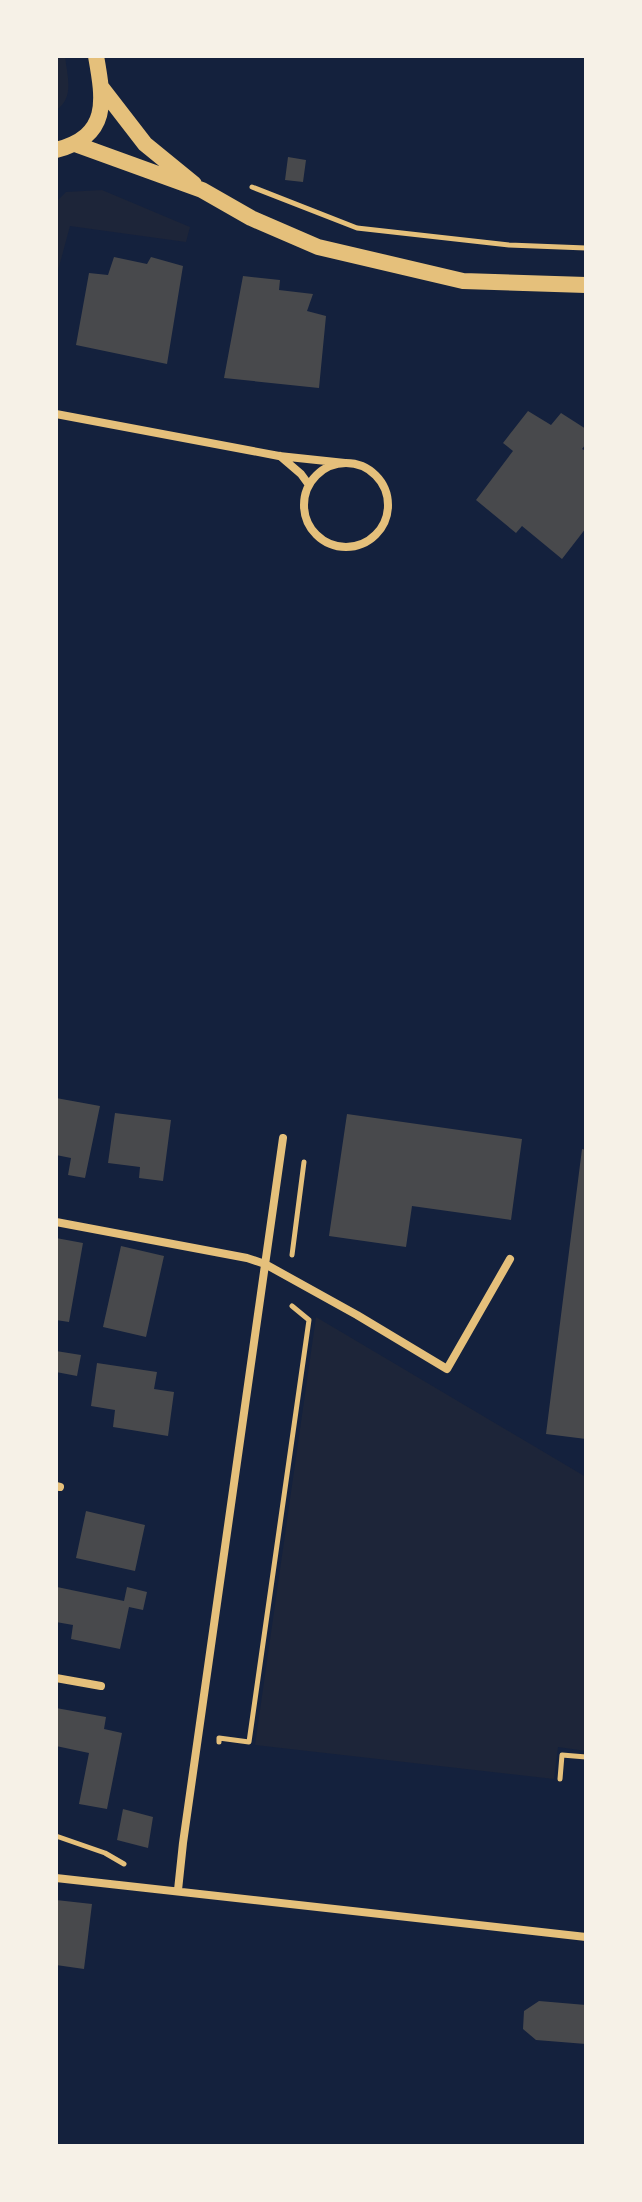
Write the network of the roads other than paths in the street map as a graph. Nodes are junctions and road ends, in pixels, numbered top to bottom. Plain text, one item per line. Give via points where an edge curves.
1 (96, 56) edge
2 (101, 87) junction
3 (75, 144) junction
4 (56, 150) edge
5 (202, 190) junction
6 (586, 285) edge
7 (56, 414) edge
8 (279, 456) junction
9 (345, 463) junction
10 (309, 485) junction
11 (283, 1138) dead end
12 (56, 1222) edge
13 (510, 1259) dead end
14 (265, 1264) junction
15 (56, 1678) edge
16 (101, 1686) dead end
17 (56, 1878) edge
18 (178, 1890) junction
19 (586, 1937) edge

1 - 2 main road
2 - 3 main road via 100,115
2 - 5 main road via 145,144
3 - 4 main road
3 - 5 main road
5 - 6 main road via 318,247 386,264 463,281
7 - 8 street
8 - 9 street
8 - 10 street
9 - 10 street via 320,472
9 - 10 street via 371,472 386,494 385,521 367,541 341,547 317,535 304,512
11 - 14 street
12 - 14 street
13 - 14 street via 447,1369
14 - 18 street
15 - 16 street
17 - 18 street
18 - 19 street

